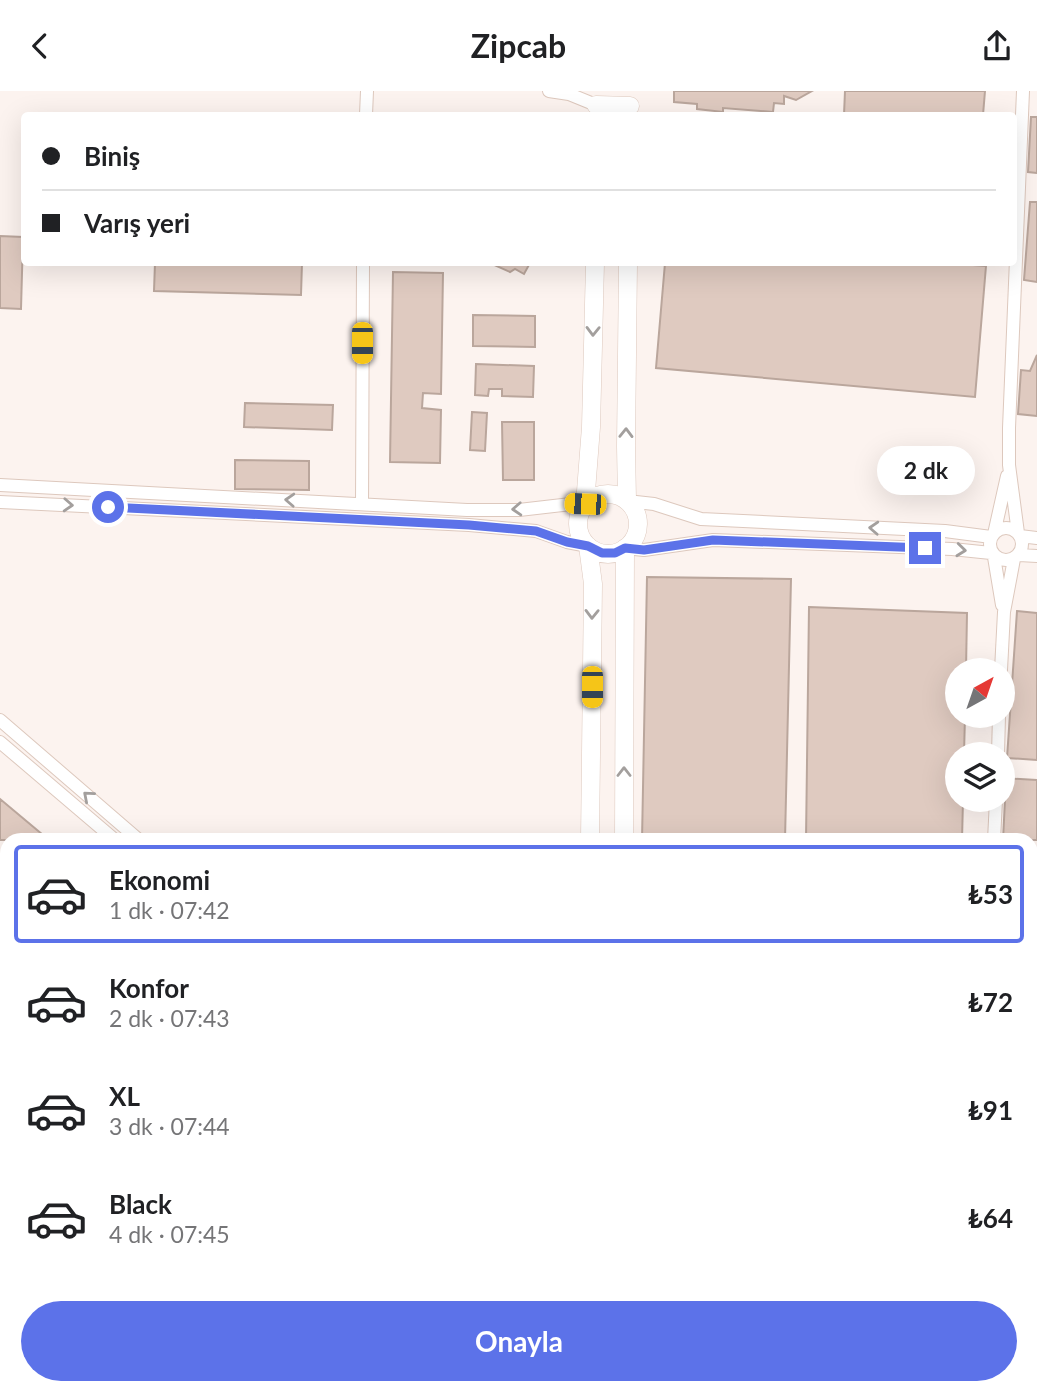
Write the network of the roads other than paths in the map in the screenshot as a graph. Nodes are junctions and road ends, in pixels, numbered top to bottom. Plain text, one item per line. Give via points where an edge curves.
1 (367, 91) edge
2 (550, 91) edge
3 (1023, 91) edge
4 (596, 104) edge
5 (630, 104) edge
6 (366, 112) edge
7 (1017, 251) edge
8 (363, 266) edge
9 (595, 266) edge
10 (628, 266) edge
11 (1016, 266) edge
12 (1009, 465) junction
13 (0, 485) edge
14 (627, 501) junction
15 (0, 502) edge
16 (362, 504) junction
17 (585, 504) junction
18 (992, 535) junction
19 (1019, 535) junction
20 (1037, 538) edge
21 (588, 546) junction
22 (625, 548) junction
23 (993, 555) junction
24 (1037, 556) edge
25 (1016, 557) junction
26 (1004, 612) junction
27 (1002, 658) edge
28 (0, 720) edge
29 (0, 742) edge
30 (996, 812) edge
31 (107, 833) edge
32 (131, 833) edge
33 (590, 833) edge
34 (624, 833) edge
35 (995, 833) edge

1 - 6 street
2 - 4 street
3 - 7 street
4 - 5 street
8 - 16 street
9 -> 17 street
14 -> 10 street
11 - 12 street
12 - 18 street
12 - 19 street
16 -> 13 street
14 - 17 street via 608,494
18 -> 14 street via 701,519
14 - 22 street via 638,524
15 -> 21 street via 469,525 536,531
17 -> 16 street via 519,510
17 - 21 street via 578,523
18 - 19 street via 1010,528
18 - 23 street
19 - 20 street
19 - 25 street via 1022,545
21 - 22 street via 602,553
21 -> 33 street via 593,584
22 -> 23 street via 644,550 713,540 952,549
34 -> 22 street
23 - 25 street via 1004,561
23 - 26 street
24 - 25 street
25 - 26 street
26 - 27 street
32 -> 28 street
29 - 31 street
30 - 35 street

